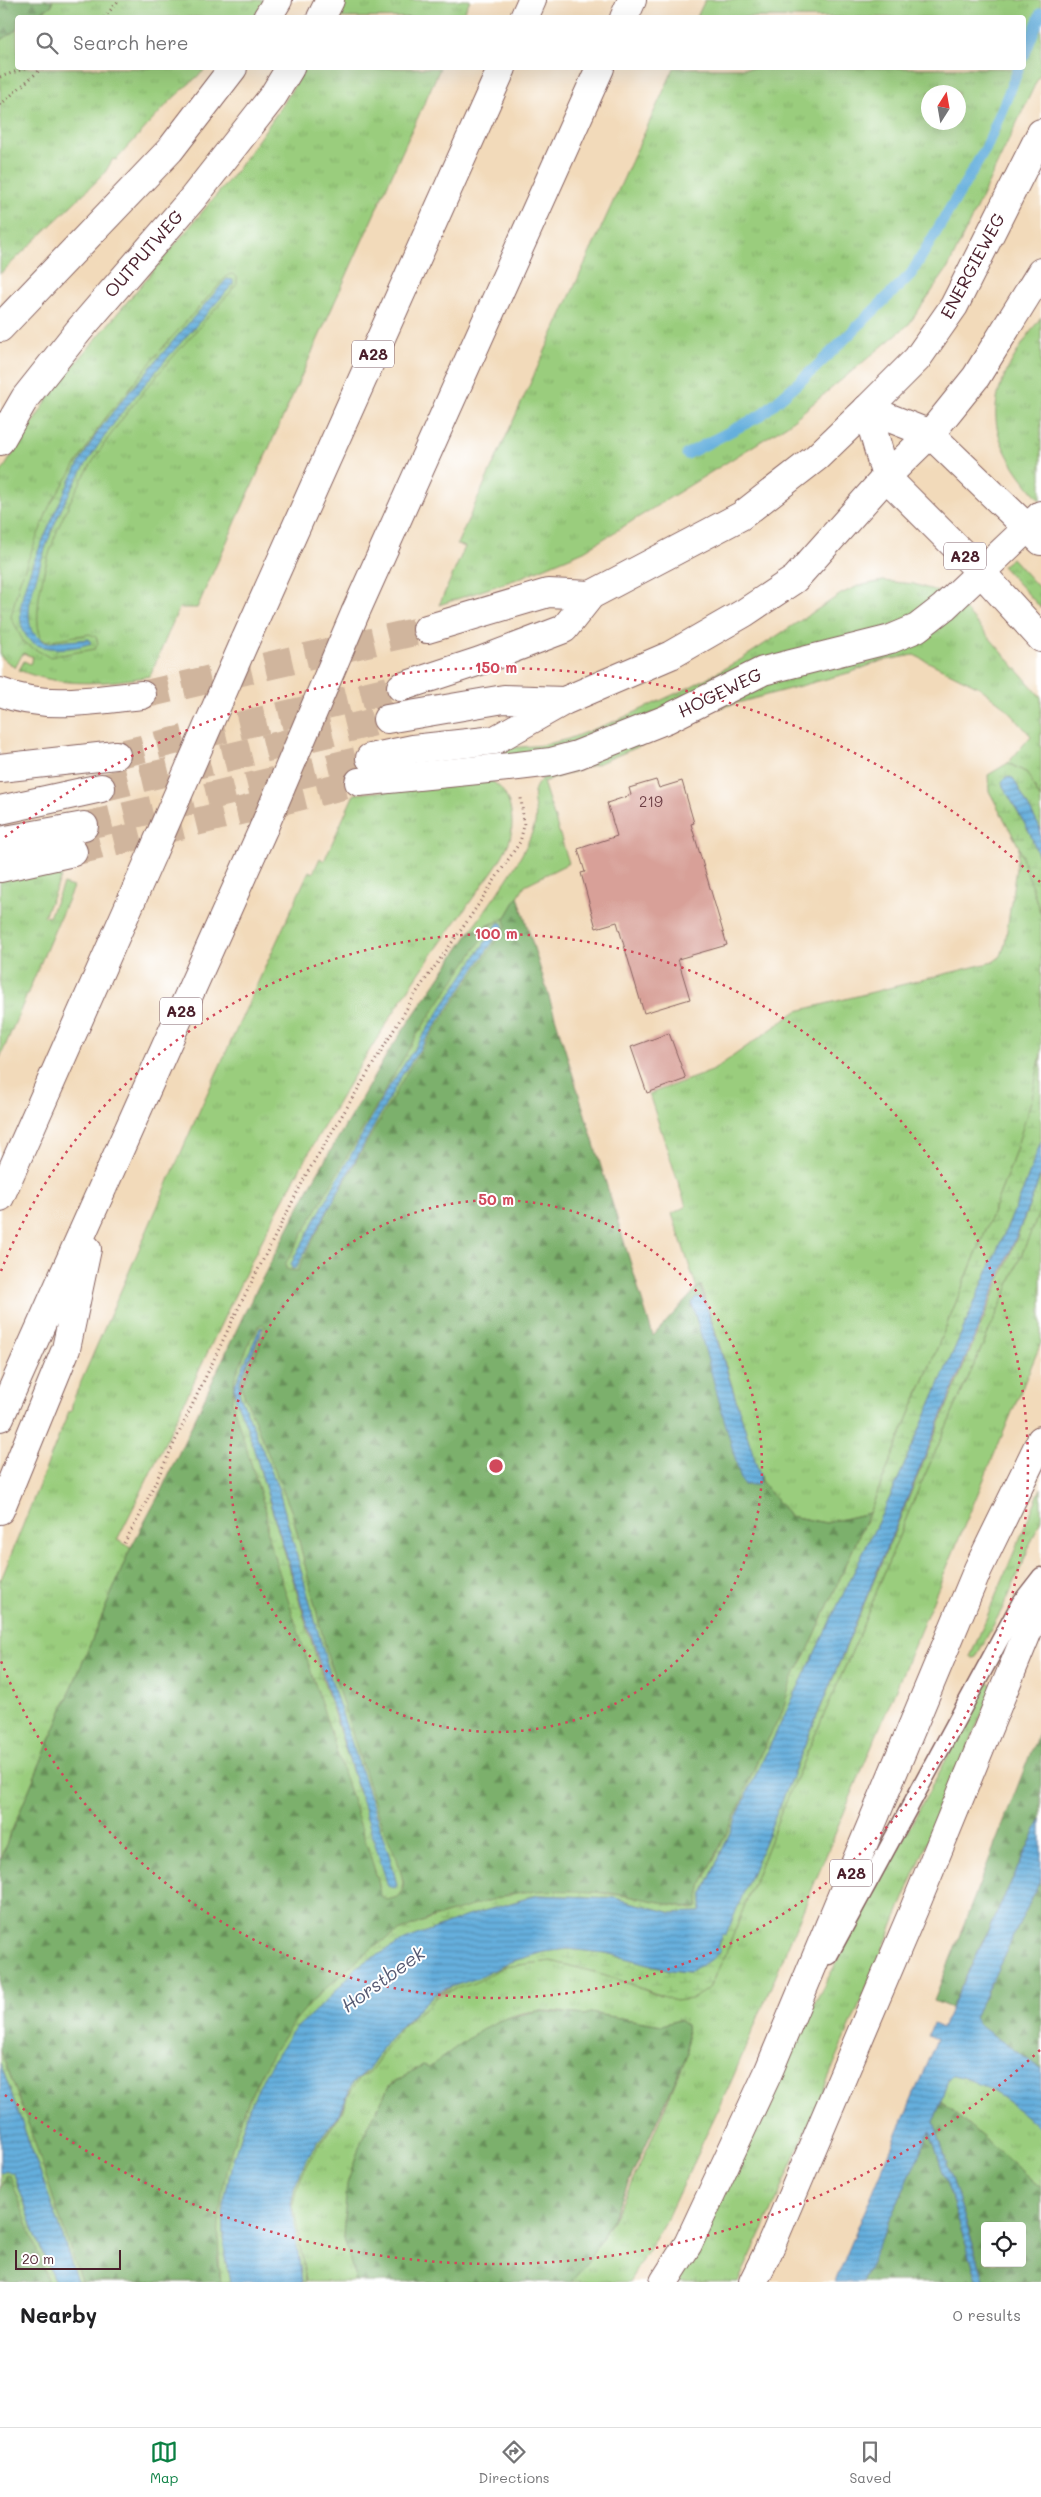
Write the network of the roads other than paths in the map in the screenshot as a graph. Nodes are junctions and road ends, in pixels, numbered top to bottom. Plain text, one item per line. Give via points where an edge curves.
1 (278, 0) edge
2 (330, 0) edge
3 (532, 0) edge
4 (632, 0) edge
5 (269, 15) edge
6 (322, 15) edge
7 (525, 15) edge
8 (625, 15) edge
9 (231, 70) edge
10 (289, 70) edge
11 (501, 70) edge
12 (599, 70) edge
13 (1041, 133) edge
14 (1041, 272) edge
15 (0, 328) edge
16 (867, 409) junction
17 (930, 434) junction
18 (0, 441) edge
19 (886, 477) junction
20 (1037, 528) edge
21 (981, 572) junction
22 (591, 595) junction
23 (427, 629) tunnel mouth
24 (1041, 638) edge
25 (401, 687) tunnel mouth
26 (0, 692) edge
27 (142, 695) tunnel mouth
28 (564, 701) junction
29 (387, 719) tunnel mouth
30 (116, 755) tunnel mouth
31 (370, 758) tunnel mouth
32 (0, 768) edge
33 (359, 782) tunnel mouth
34 (101, 788) tunnel mouth
35 (0, 810) edge
36 (84, 826) tunnel mouth
37 (0, 841) edge
38 (73, 852) tunnel mouth
39 (0, 868) edge
40 (98, 1196) junction
41 (0, 1197) edge
42 (0, 1417) edge
43 (1041, 1440) edge
44 (0, 1510) edge
45 (1041, 1576) edge
46 (1041, 1599) edge
47 (767, 2075) junction
48 (664, 2282) edge
49 (753, 2282) edge

1 - 5 main road
2 - 6 main road
3 - 7 main road
4 - 8 main road
9 - 15 main road via 170,150
10 - 18 main road, OUTPUTWEG via 273,96 193,198 25,398
11 - 41 main road, A28, bridge
12 - 40 main road, A28, bridge
13 - 16 main road, ENERGIEWEG via 954,306 917,359
14 - 17 main road via 976,377
16 - 17 main road
16 - 19 main road
16 - 22 main road via 817,457 740,516
17 - 19 main road
17 - 20 main road
19 - 21 main road, A28
19 - 28 main road via 794,579 744,613 671,654
20 - 21 main road, HOGEWEG
21 - 24 main road, A28
21 - 33 main road, HOGEWEG via 917,628 885,641 762,671 667,720 600,747 551,762
22 - 23 main road via 548,593
22 - 25 main road via 564,629 480,662
26 - 27 main road via 23,700 66,703
28 - 29 main road via 504,699
28 - 31 main road via 495,740 413,749
30 - 32 main road
34 - 35 main road
36 - 37 main road
38 - 39 main road
40 - 42 main road, A28
40 - 44 main road, A28 via 66,1349
43 - 47 main road, A28 via 978,1570
45 - 47 lane via 1020,1603
46 - 49 main road via 895,1954
47 - 48 main road, A28 via 688,2244

